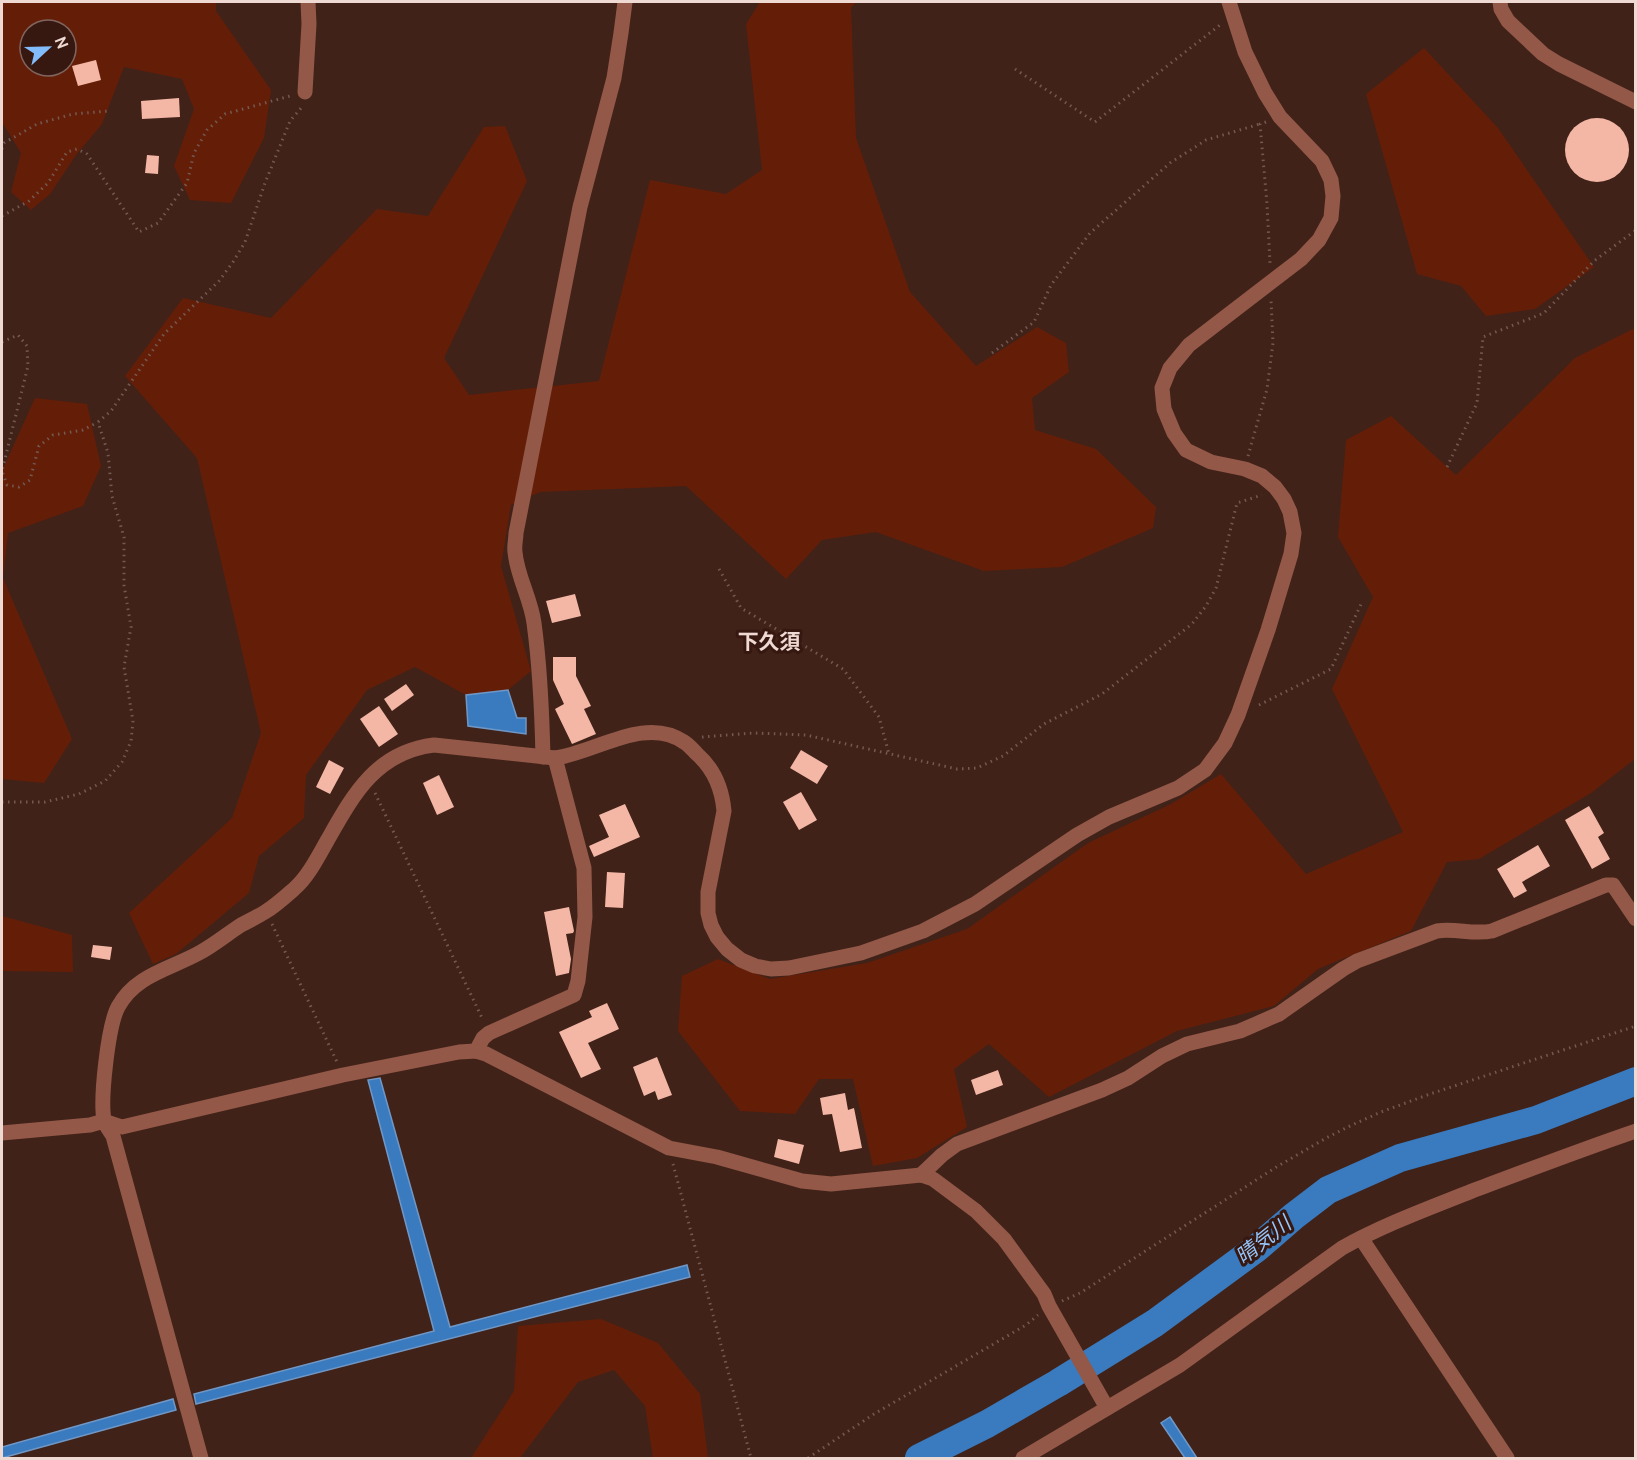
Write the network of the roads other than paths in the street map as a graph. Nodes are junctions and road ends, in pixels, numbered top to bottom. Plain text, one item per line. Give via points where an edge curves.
1 (308, 2) edge
2 (625, 2) edge
3 (1500, 2) edge
4 (1231, 8) edge
5 (305, 92) road end
6 (1635, 102) edge
7 (549, 757) junction
8 (1635, 919) edge
9 (476, 1051) junction
10 (104, 1121) junction
11 (1635, 1131) edge
12 (2, 1133) edge
13 (921, 1175) junction
14 (1361, 1238) junction
15 (1107, 1408) junction
16 (201, 1458) edge
17 (1023, 1458) edge
18 (1507, 1458) edge

1 - 5 street
2 - 7 street via 614,78 580,207 516,533 518,567 534,621
3 - 6 street via 1508,21 1543,54
4 - 7 street via 1245,52 1265,93 1280,117 1322,161 1333,196 1331,218 1319,240 1301,259 1189,345 1170,368 1162,388 1164,410 1186,450 1211,462 1262,476 1284,499 1294,533 1268,630 1238,715 1225,743 1204,770 1178,788 1077,835 975,904 923,931 861,953 771,969 741,960 727,949 711,925 708,892 724,811 716,777 704,760 683,741 648,732 571,756
7 - 9 street via 584,868 585,916 578,981 574,995 489,1033
7 - 10 street via 434,745 416,747 390,759 367,778 348,803 318,858 296,888 199,953 151,974 133,987 118,1008 110,1030
8 - 13 street via 1613,885 1606,885 1492,931 1437,931 1357,961 1279,1014 1239,1031 1187,1044 1102,1090 957,1144
9 - 10 street via 343,1075 122,1126
9 - 13 street via 669,1148 717,1156 802,1181 831,1184
10 - 12 street
10 - 16 street via 113,1136
11 - 14 street via 1400,1219
13 - 15 street via 933,1179 976,1211 1004,1239 1044,1294
14 - 15 street via 1180,1365
14 - 18 street
15 - 17 street

